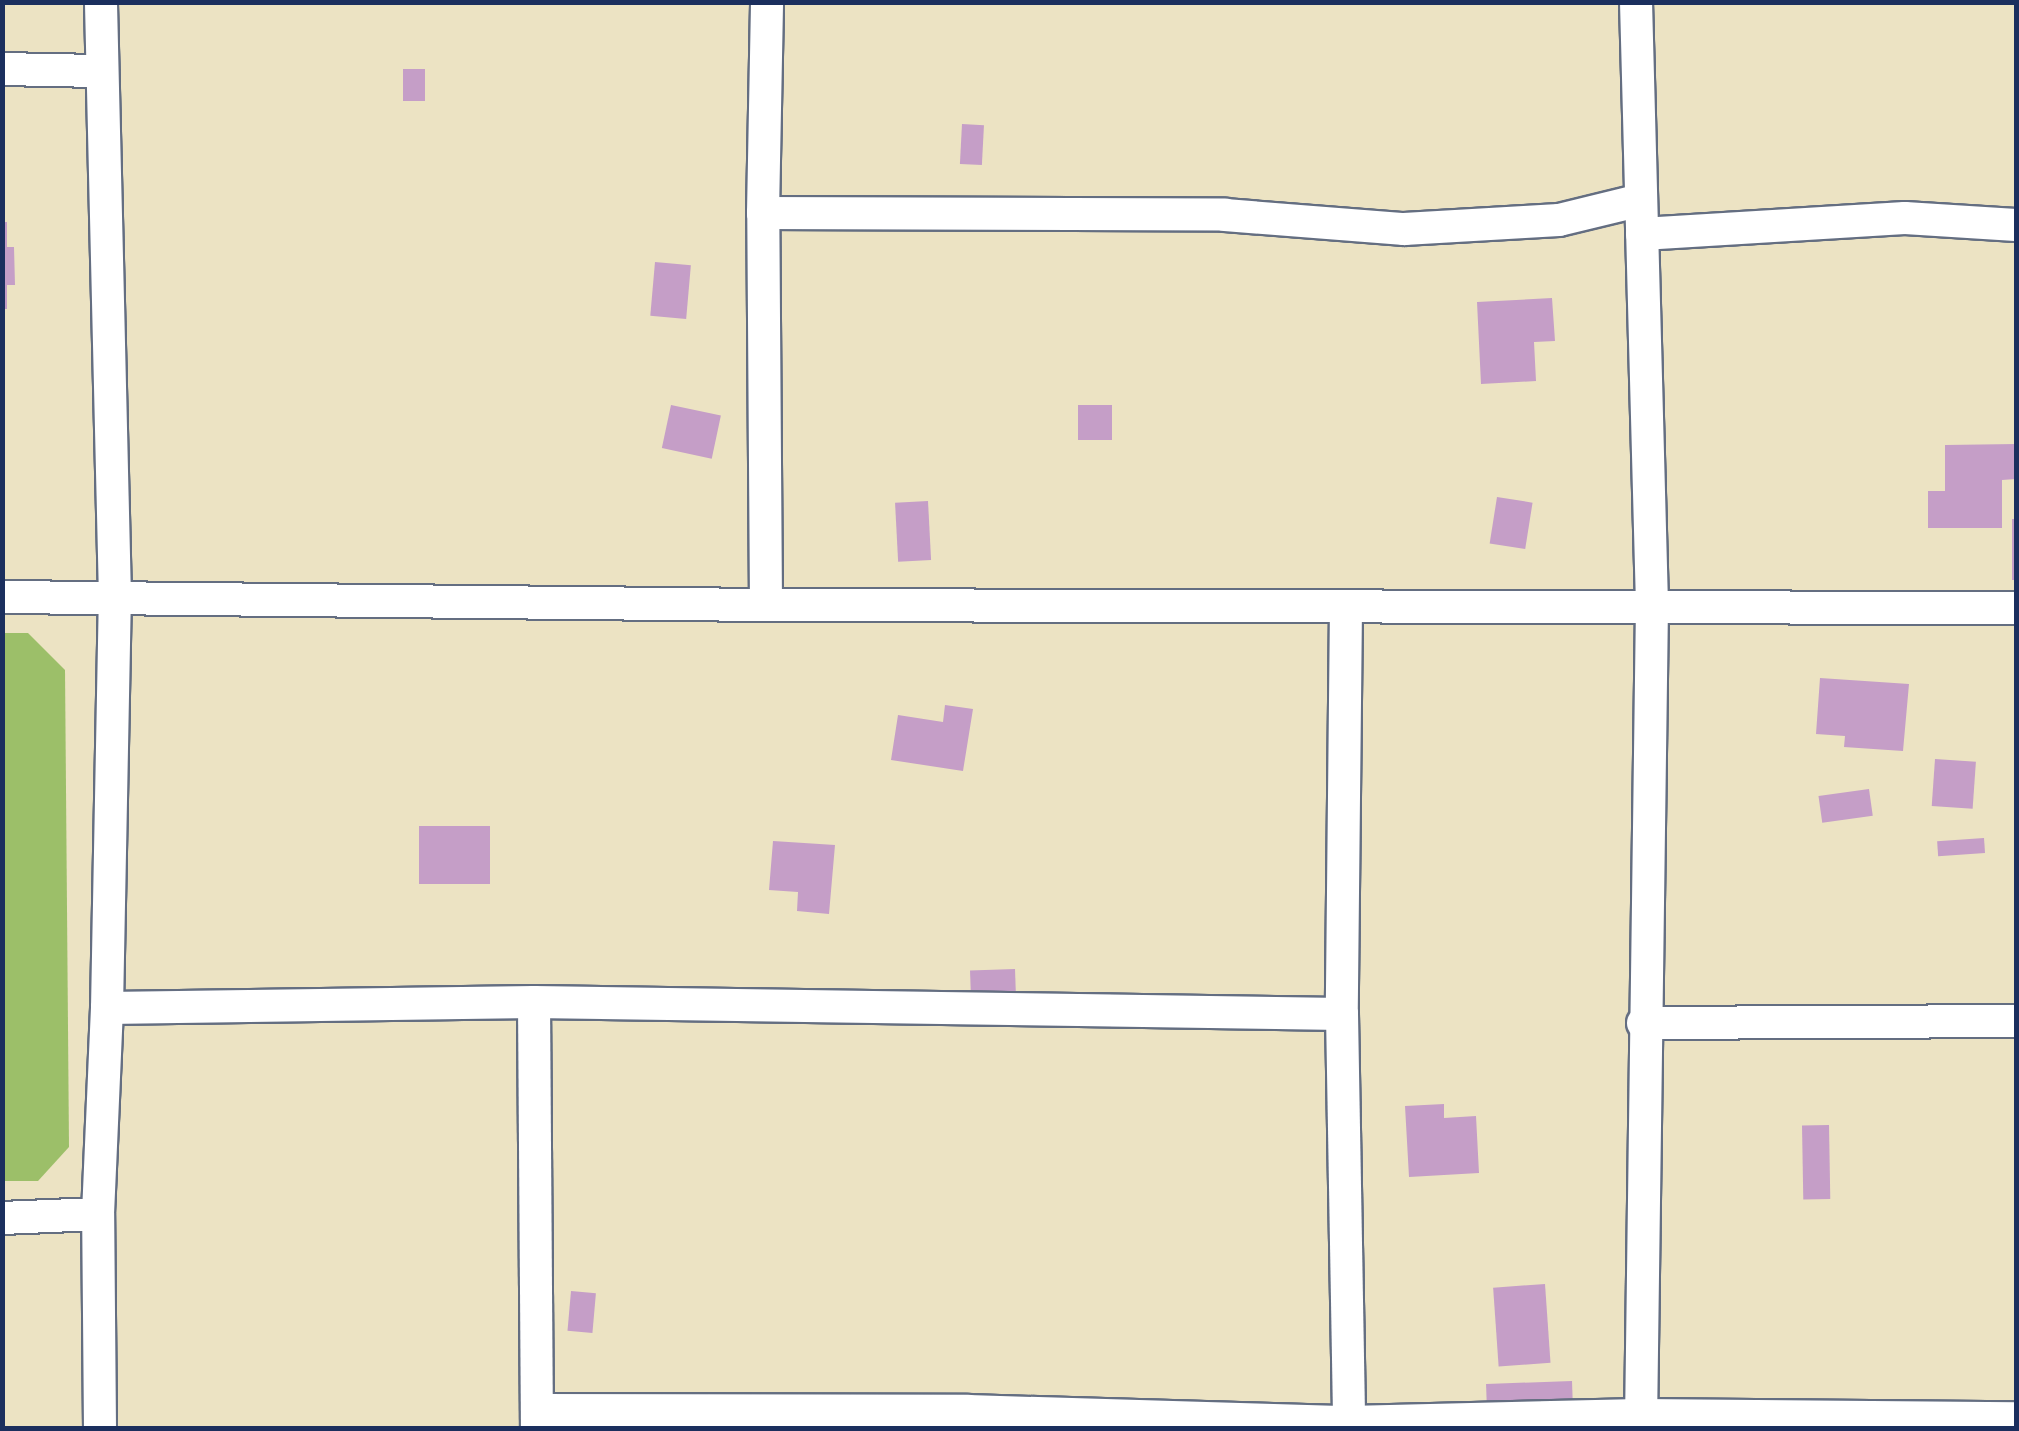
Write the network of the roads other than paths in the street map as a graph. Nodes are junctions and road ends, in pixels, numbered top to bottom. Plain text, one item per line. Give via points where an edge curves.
1 (101, 2) edge
2 (767, 2) edge
3 (1636, 2) edge
4 (2, 69) edge
5 (100, 71) junction
6 (1641, 200) junction
7 (763, 213) junction
8 (2016, 224) edge
9 (1642, 234) junction
10 (2, 598) edge
11 (115, 598) junction
12 (1652, 605) junction
13 (766, 606) junction
14 (1346, 606) junction
15 (2016, 608) edge
16 (534, 1002) junction
17 (108, 1008) junction
18 (1342, 1014) junction
19 (2016, 1020) edge
20 (1643, 1023) junction
21 (98, 1214) junction
22 (2, 1218) edge
23 (2016, 1418) edge
24 (537, 1420) edge
25 (1640, 1422) edge
26 (1349, 1425) edge
27 (100, 1428) edge

1 - 5 street
2 - 7 street
3 - 6 street
4 - 5 street
5 - 11 street
6 - 7 street via 1559,220 1404,230 1225,215
6 - 9 street
7 - 13 street
8 - 9 street via 1905,218
9 - 12 street
10 - 11 street
11 - 13 street
11 - 17 street
12 - 14 street
12 - 15 street
12 - 20 street
13 - 14 street
14 - 18 street
16 - 17 street
16 - 18 street
16 - 24 street
17 - 21 street
18 - 26 street
19 - 20 street
20 - 25 street
21 - 22 street
21 - 27 street
23 - 25 street
24 - 26 street via 968,1411
25 - 26 street

